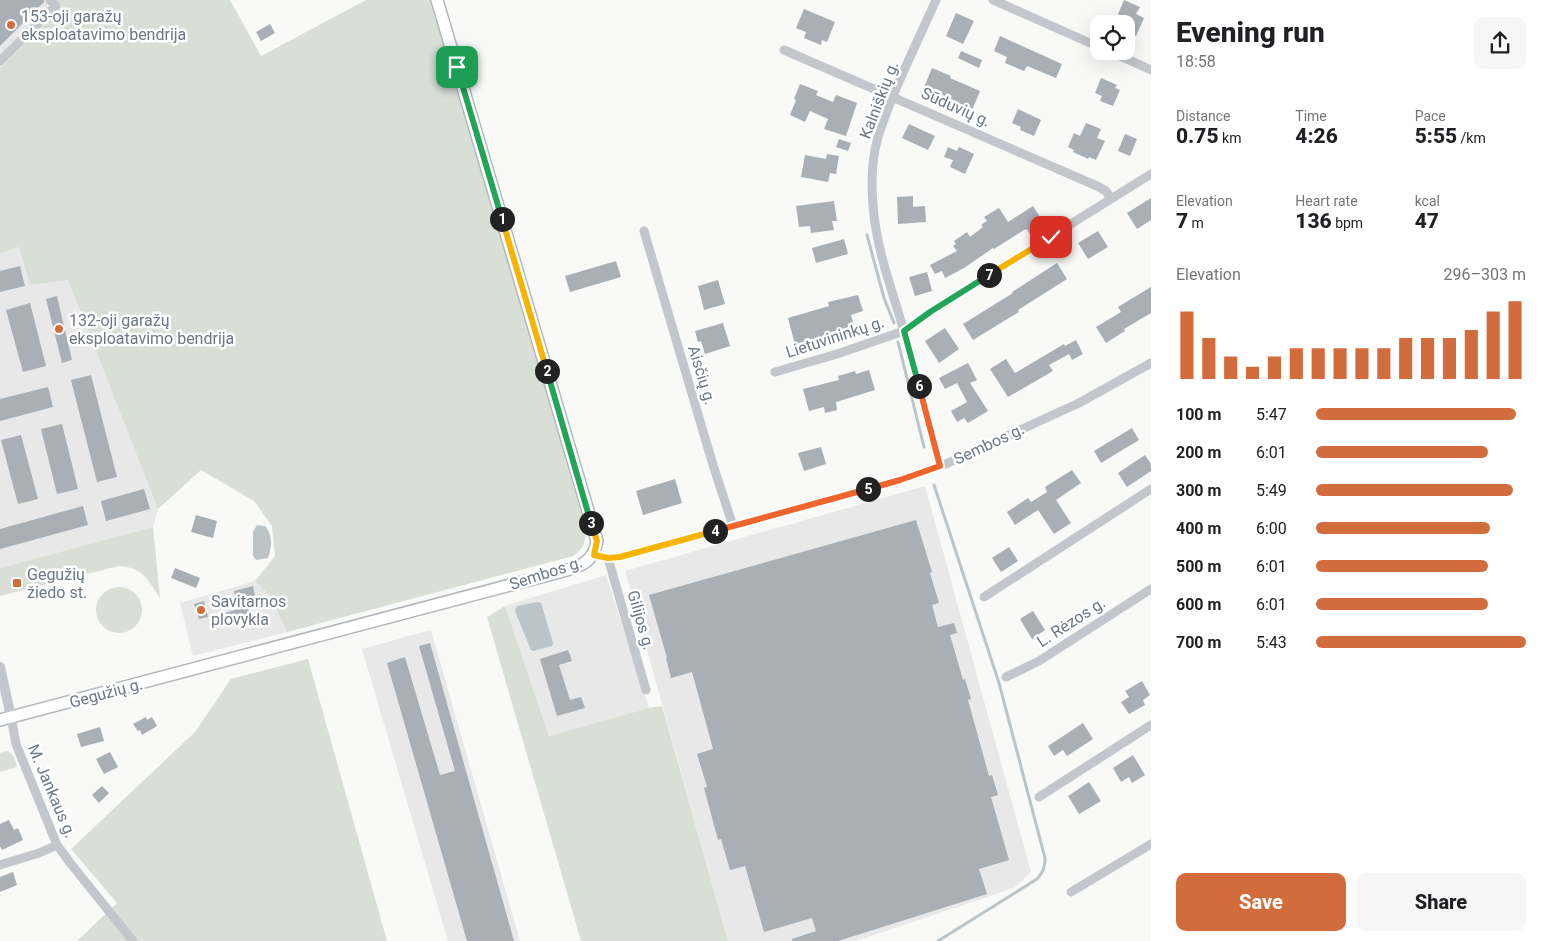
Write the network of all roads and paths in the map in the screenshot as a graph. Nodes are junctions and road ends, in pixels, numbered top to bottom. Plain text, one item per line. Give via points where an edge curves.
1 (50, 0) edge
2 (437, 0) edge
3 (936, 0) edge
4 (993, 0) edge
5 (1090, 43) edge
6 (784, 50) dead end
7 (1129, 60) edge
8 (0, 61) edge
9 (1151, 70) edge
10 (893, 97) junction
11 (1151, 174) edge
12 (1111, 199) junction
13 (644, 231) dead end
14 (904, 331) junction
15 (1151, 363) edge
16 (775, 372) dead end
17 (940, 466) junction
18 (1151, 489) edge
19 (733, 526) junction
20 (594, 555) junction
21 (608, 558) junction
22 (1151, 589) edge
23 (984, 597) dead end
24 (212, 665) joint
25 (0, 667) edge
26 (1006, 677) dead end
27 (646, 690) dead end
28 (6, 719) edge
29 (1151, 725) edge
30 (1039, 797) dead end
31 (57, 844) junction
32 (1151, 844) edge
33 (0, 865) edge
34 (1072, 892) dead end
35 (133, 941) edge

1 - 8 street via 56,6
2 - 20 main road via 597,541
3 - 10 street, Kalniškių g.
4 - 5 street
6 - 10 street, Sūduvių g.
7 - 9 street
10 - 12 street, Sūduvių g. via 1097,186
10 - 14 street, Kalniškių g. via 878,138 872,168 873,206 881,250
11 - 12 street
12 - 14 street
13 - 19 street, Aisčių g.
14 - 16 street, Lietuvininkų g.
14 - 17 street, Kalniškių g.
15 - 17 street, Sembos g. via 1079,402
17 - 19 street, Sembos g.
18 - 23 street
19 - 21 street, Sembos g.
20 - 21 street, Sembos g.
20 - 24 main road, Sembos g. via 580,566 560,572
21 - 27 street, Gilijos g.
22 - 26 street, L. Rėzos g. via 1039,661
24 - 28 main road, Gegužių g.
25 - 28 street
28 - 31 street, M. Jankaus g.
29 - 30 street
31 - 33 street
31 - 35 street, M. Jankaus g.
32 - 34 street

